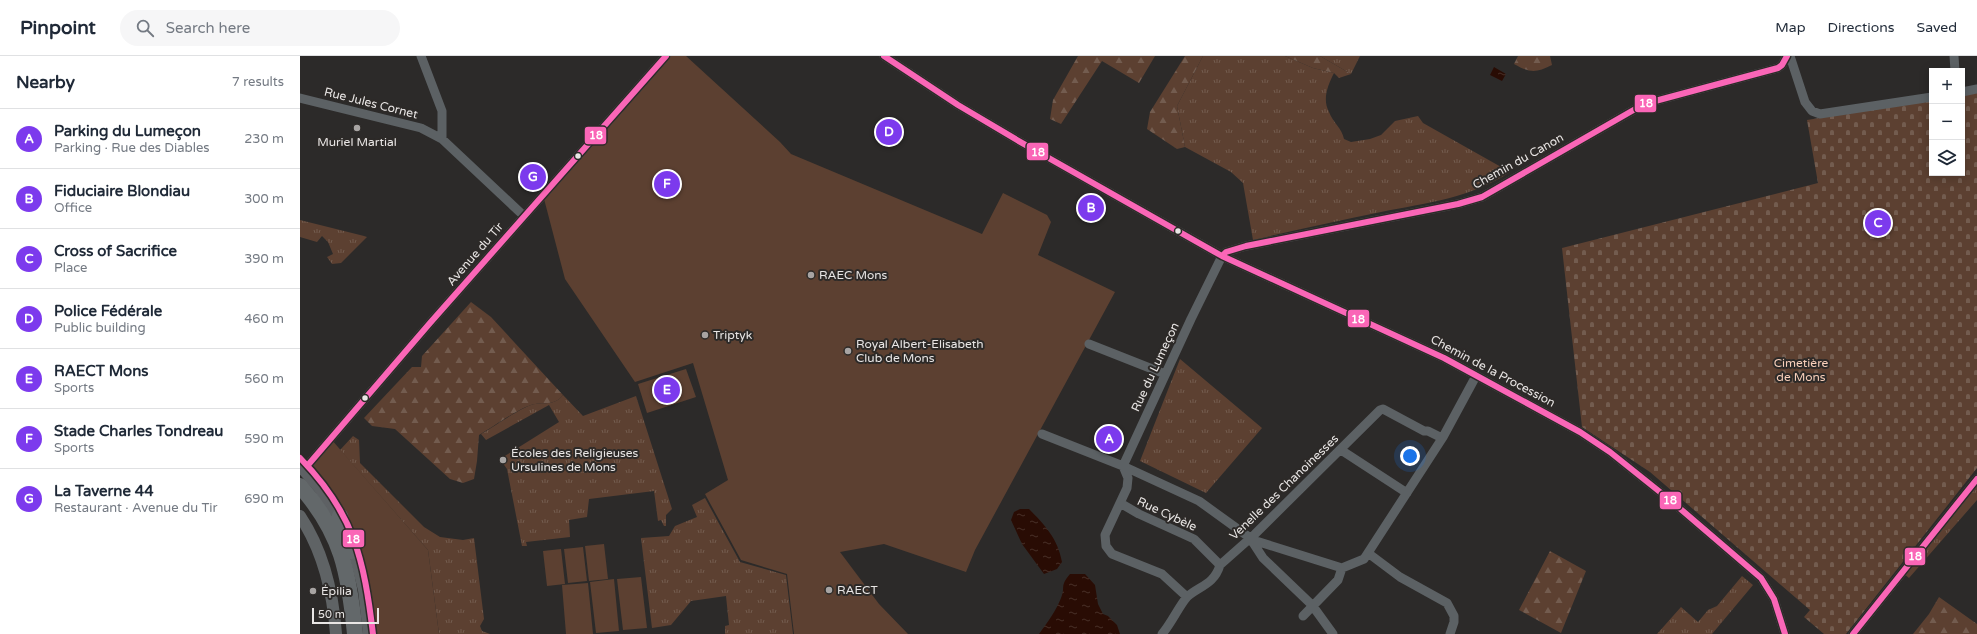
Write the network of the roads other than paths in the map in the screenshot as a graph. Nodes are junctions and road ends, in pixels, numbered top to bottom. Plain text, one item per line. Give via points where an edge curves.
1 (421, 56) edge
2 (666, 56) edge
3 (884, 56) edge
4 (1954, 56) edge
5 (1789, 58) edge
6 (1955, 68) edge
7 (1977, 89) edge
8 (1965, 91) edge
9 (1929, 97) edge
10 (300, 98) edge
11 (442, 139) junction
12 (524, 216) junction
13 (1222, 256) junction
14 (1089, 344) dead end
15 (1165, 374) junction
16 (1476, 376) junction
17 (1042, 434) dead end
18 (1442, 438) junction
19 (1341, 450) junction
20 (301, 466) edge
21 (1123, 466) junction
22 (1977, 479) edge
23 (300, 486) edge
24 (1407, 493) junction
25 (1120, 503) junction
26 (300, 516) edge
27 (340, 516) junction
28 (1250, 538) junction
29 (1368, 553) junction
30 (1220, 565) junction
31 (1342, 568) junction
32 (1187, 597) junction
33 (1312, 605) junction
34 (353, 608) junction
35 (1303, 616) dead end
36 (336, 634) edge
37 (355, 634) edge
38 (369, 634) edge
39 (1163, 634) edge
40 (1334, 634) edge
41 (1450, 634) edge
42 (1785, 634) edge
43 (1853, 634) edge

1 - 11 street via 442,111
2 - 12 street, Avenue du Tir
3 - 13 street, Chemin de la Procession via 1010,136
4 - 6 street
5 - 9 street via 1808,108 1820,114
5 - 13 street, Chemin du Canon via 1778,68 1644,104 1482,196 1458,204 1239,248
7 - 8 street
10 - 11 street, Rue Jules Cornet via 421,128
11 - 12 street, Rue Jules Cornet
12 - 20 street, Avenue du Tir via 308,465
13 - 15 street, Rue du Lumeçon
13 - 16 street, Chemin de la Procession via 1444,358
14 - 15 street
15 - 21 street, Rue du Lumeçon
16 - 18 street
16 - 42 street, Chemin de la Procession via 1580,432 1610,452 1691,517 1769,589
17 - 21 street
18 - 19 street, Venelle des Chanoinesses via 1384,409 1371,417
18 - 24 street
19 - 24 street
19 - 28 street, Venelle des Chanoinesses
20 - 27 main road via 320,487
21 - 25 street via 1128,478 1127,488
21 - 28 street via 1199,501
22 - 43 street
23 - 34 highway via 326,519 336,539 344,560
24 - 29 street
25 - 30 street, Rue Cybèle via 1194,539
25 - 32 street via 1105,535 1106,546 1112,554 1162,574
26 - 36 street via 326,568 334,605
27 - 34 highway via 355,563
27 - 38 street via 354,544 364,590
28 - 30 street, Venelle des Chanoinesses
28 - 31 street
28 - 33 street via 1263,558
29 - 31 street via 1364,559
29 - 41 street via 1400,577 1447,603 1454,616
30 - 32 street, Venelle des Chanoinesses via 1218,572 1203,588
31 - 33 street via 1338,580
32 - 39 street, Venelle des Chanoinesses
33 - 35 street
33 - 40 street
34 - 37 highway

